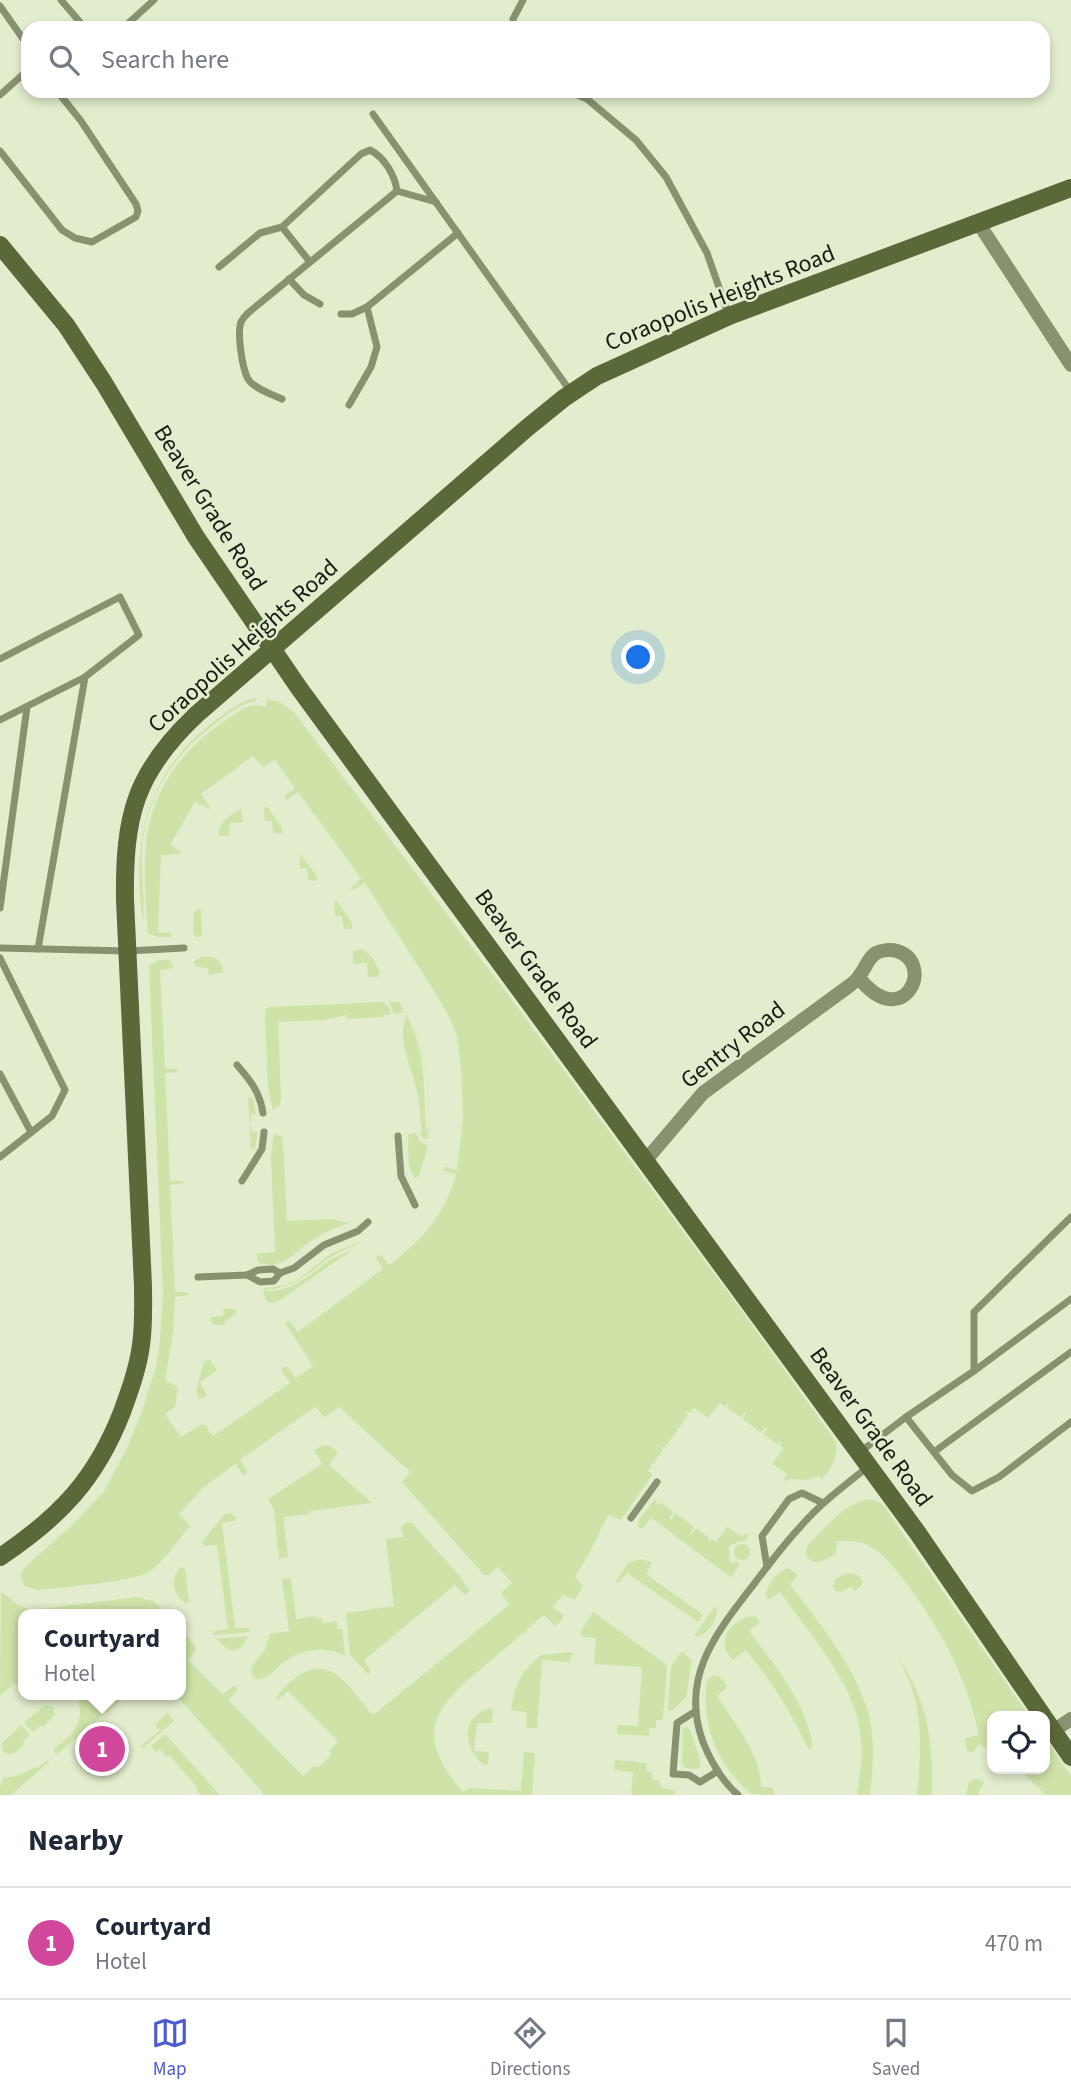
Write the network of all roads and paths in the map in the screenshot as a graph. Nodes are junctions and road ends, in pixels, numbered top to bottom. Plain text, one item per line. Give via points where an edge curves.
1 (61, 0) edge
2 (155, 0) edge
3 (523, 0) edge
4 (0, 6) edge
5 (79, 21) edge
6 (131, 21) edge
7 (513, 21) edge
8 (21, 36) edge
9 (21, 76) edge
10 (0, 95) edge
11 (63, 98) edge
12 (585, 98) edge
13 (373, 114) dead end
14 (0, 152) edge
15 (1071, 188) edge
16 (397, 191) junction
17 (436, 202) junction
18 (979, 224) junction
19 (282, 227) junction
20 (458, 233) junction
21 (0, 245) edge
22 (310, 262) junction
23 (219, 267) dead end
24 (289, 279) junction
25 (320, 303) dead end
26 (367, 307) junction
27 (341, 314) dead end
28 (729, 316) junction
29 (1071, 365) edge
30 (572, 393) junction
31 (282, 399) dead end
32 (349, 405) dead end
33 (272, 650) junction
34 (0, 659) edge
35 (85, 677) junction
36 (27, 707) junction
37 (0, 720) edge
38 (0, 908) edge
39 (0, 948) edge
40 (184, 948) dead end
41 (38, 949) junction
42 (128, 951) junction
43 (0, 958) edge
44 (859, 978) dead end
45 (237, 1065) dead end
46 (0, 1074) edge
47 (263, 1113) dead end
48 (31, 1132) junction
49 (264, 1132) dead end
50 (398, 1136) dead end
51 (0, 1157) edge
52 (646, 1160) junction
53 (242, 1181) dead end
54 (415, 1205) dead end
55 (1071, 1217) edge
56 (368, 1222) dead end
57 (280, 1273) junction
58 (247, 1275) junction
59 (198, 1277) dead end
60 (1071, 1299) edge
61 (1071, 1352) edge
62 (974, 1371) junction
63 (906, 1417) junction
64 (1071, 1422) edge
65 (934, 1452) junction
66 (864, 1460) junction
67 (657, 1482) dead end
68 (823, 1503) junction
69 (631, 1518) dead end
70 (0, 1557) edge
71 (767, 1567) junction
72 (696, 1711) junction
73 (1039, 1711) edge
74 (1071, 1718) edge
75 (1050, 1722) edge
76 (1050, 1726) edge
77 (1071, 1757) edge
78 (718, 1771) junction
79 (738, 1795) edge

1 - 5 lane
2 - 6 lane
3 - 7 lane
4 - 8 lane
9 - 10 lane
11 - 14 lane via 136,204 136,217 92,242 75,238 62,230
12 - 28 lane via 636,140 666,177 707,253
13 - 17 lane
15 - 18 main road, Coraopolis Heights Road
16 - 17 lane
16 - 19 lane via 395,179 370,150
16 - 22 lane
17 - 20 lane
18 - 28 main road, Coraopolis Heights Road
18 - 29 street
19 - 22 lane
19 - 23 lane via 260,233
20 - 26 lane
20 - 30 lane
21 - 33 main road, Beaver Grade Road via 66,325 196,537
22 - 24 lane
24 - 25 lane
24 - 31 lane via 248,313 239,334 248,380
26 - 27 lane
26 - 32 lane via 377,347 372,367
28 - 30 main road, Coraopolis Heights Road via 618,365
30 - 33 main road, Coraopolis Heights Road via 508,443
33 - 42 main road, Coraopolis Heights Road via 181,729 144,781 127,835
33 - 52 main road, Beaver Grade Road
34 - 35 lane via 120,597 139,635
35 - 36 lane
35 - 41 lane
36 - 37 lane
36 - 38 lane
39 - 41 lane
40 - 42 lane
41 - 42 lane
42 - 70 main road, Coraopolis Heights Road via 143,1286 141,1345 116,1426 90,1476 59,1511
43 - 48 lane via 65,1090 52,1116
44 - 52 street, Gentry Road via 703,1093
45 - 47 lane via 253,1083
46 - 48 lane
48 - 51 lane
49 - 53 lane via 262,1149
50 - 54 lane via 401,1176
52 - 66 main road, Beaver Grade Road
55 - 62 lane via 974,1312
56 - 57 lane
57 - 58 lane via 258,1269
57 - 58 lane via 274,1281 260,1282
58 - 59 lane
60 - 62 lane
61 - 65 lane
62 - 63 lane
63 - 65 lane
63 - 66 lane
64 - 65 lane via 999,1477 972,1490 952,1475
66 - 68 lane
66 - 73 main road, Beaver Grade Road
67 - 69 lane
68 - 71 lane
68 - 71 lane via 802,1493 789,1499 762,1536
71 - 72 lane via 719,1630 705,1657
72 - 78 lane via 701,1737
72 - 78 lane via 677,1723 673,1774 689,1775 700,1782
74 - 75 street
76 - 77 main road, Beaver Grade Road
78 - 79 lane

